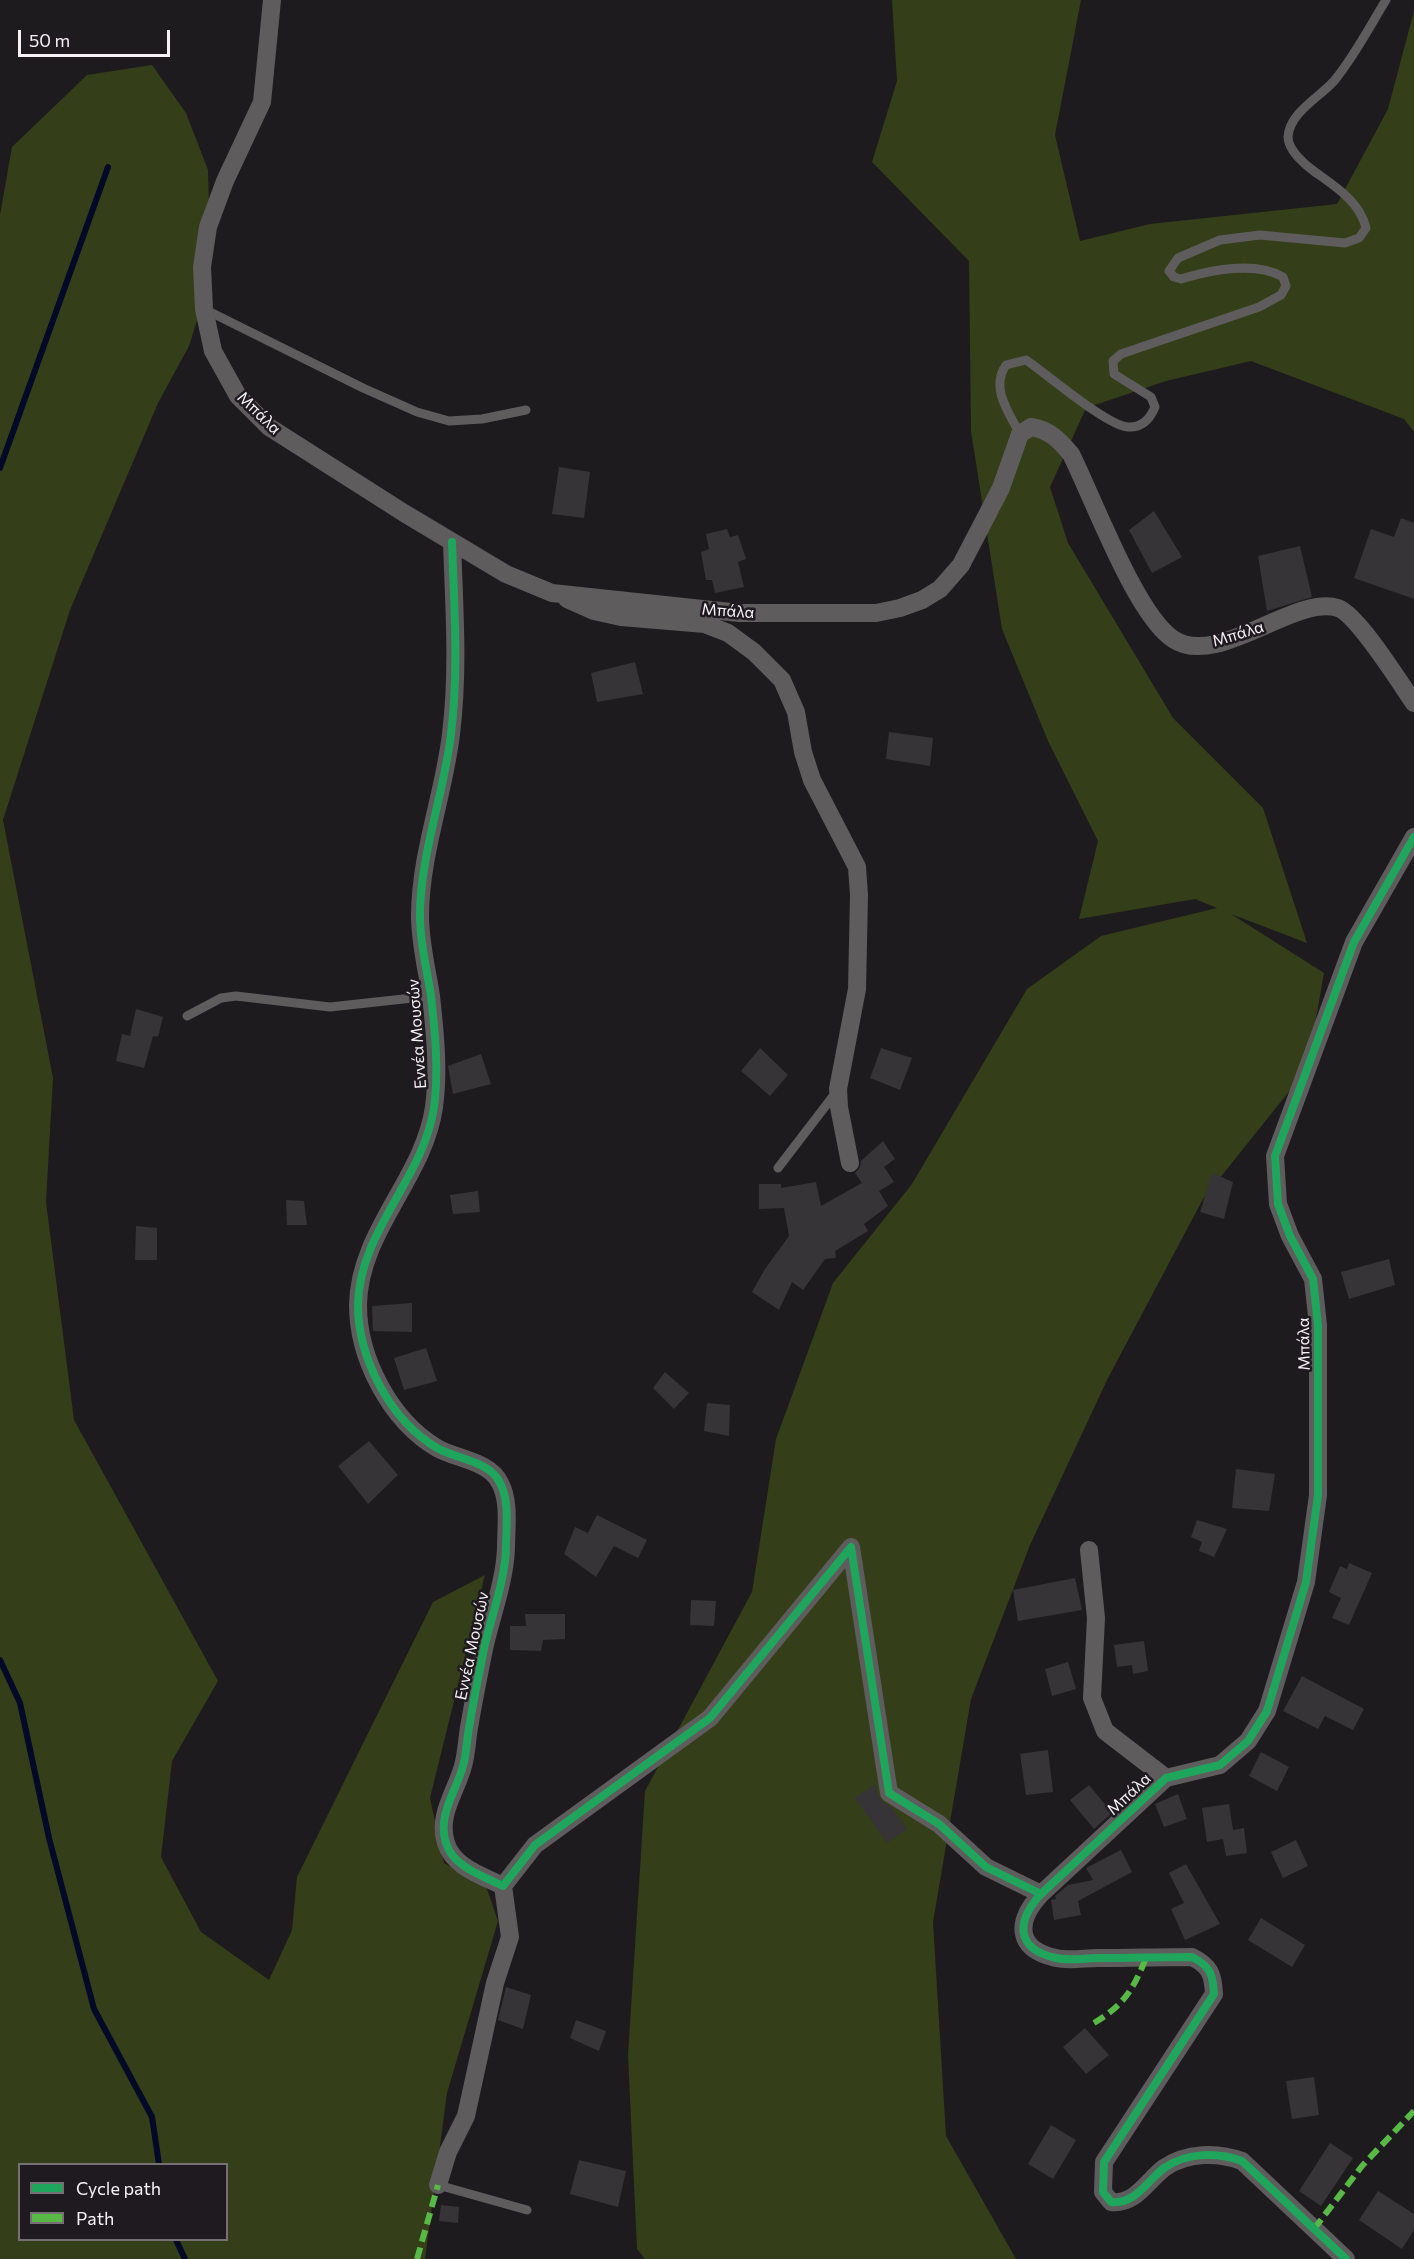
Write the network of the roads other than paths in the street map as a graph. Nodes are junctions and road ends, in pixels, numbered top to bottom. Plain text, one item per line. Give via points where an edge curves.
1 (272, 0) edge
2 (1386, 0) edge
3 (204, 309) junction
4 (526, 410) dead end
5 (1020, 434) junction
6 (452, 542) junction
7 (552, 593) junction
8 (1414, 703) edge
9 (1414, 837) edge
10 (431, 996) junction
11 (187, 1016) dead end
12 (838, 1089) junction
13 (850, 1163) dead end
14 (778, 1168) dead end
15 (1089, 1550) dead end
16 (1166, 1778) junction
17 (503, 1886) junction
18 (1041, 1894) junction
19 (438, 2185) joint
20 (527, 2210) dead end
21 (1346, 2259) edge

1 - 3 street, Μπάλα via 262,102 208,227 202,267
2 - 5 lane via 1335,81 1294,120 1288,137 1309,168 1339,188 1363,213 1366,228 1359,238 1345,243 1260,235 1220,240 1178,258 1169,271 1181,279 1238,269 1272,271 1283,277 1286,286 1281,295 1259,307 1121,354 1113,361 1114,374 1150,397 1155,406 1142,424 1127,427 1110,422 1026,360 1013,361 1000,373 1000,389
3 - 4 lane via 417,412 449,421
3 - 6 street, Μπάλα via 213,351 238,396 269,427
5 - 7 street, Μπάλα via 1002,488 961,565 940,589 900,608 876,613 740,614
5 - 8 street, Μπάλα via 1031,427 1042,429 1058,438 1071,454 1138,596 1157,626 1174,641 1198,646 1229,640 1300,613 1321,607 1338,608 1355,620
6 - 7 street, Μπάλα via 506,574
6 - 10 street, Εννέα Μουσών via 456,647 452,731 420,916
7 - 12 street via 594,611 621,617 705,624 728,633 782,680 796,712 812,780 857,867 857,989
9 - 16 street, Μπάλα via 1354,942 1275,1156 1278,1204 1313,1279 1318,1325 1318,1495 1306,1582 1267,1711 1248,1742 1220,1765
10 - 11 lane via 330,1007 236,996 221,998
10 - 17 street, Εννέα Μουσών via 437,1076 434,1108 425,1141 368,1256 358,1300 359,1335 369,1368 394,1407 436,1448 487,1469 499,1479 505,1496 506,1554 464,1765 444,1813 444,1839 450,1854
12 - 13 street
12 - 14 lane
15 - 16 street via 1096,1618 1092,1698 1105,1731
16 - 18 street, Μπάλα
17 - 18 street via 534,1845 710,1718 851,1547 889,1793 939,1824 986,1867
17 - 19 street via 510,1937 495,1983 466,2116 448,2152
18 - 21 street, Μπάλα via 1022,1923 1024,1938 1034,1949 1057,1958 1192,1957 1205,1964 1213,1976 1214,1994 1104,2162 1102,2192 1111,2202 1122,2204 1166,2167 1211,2153 1226,2155 1242,2161
19 - 20 lane

